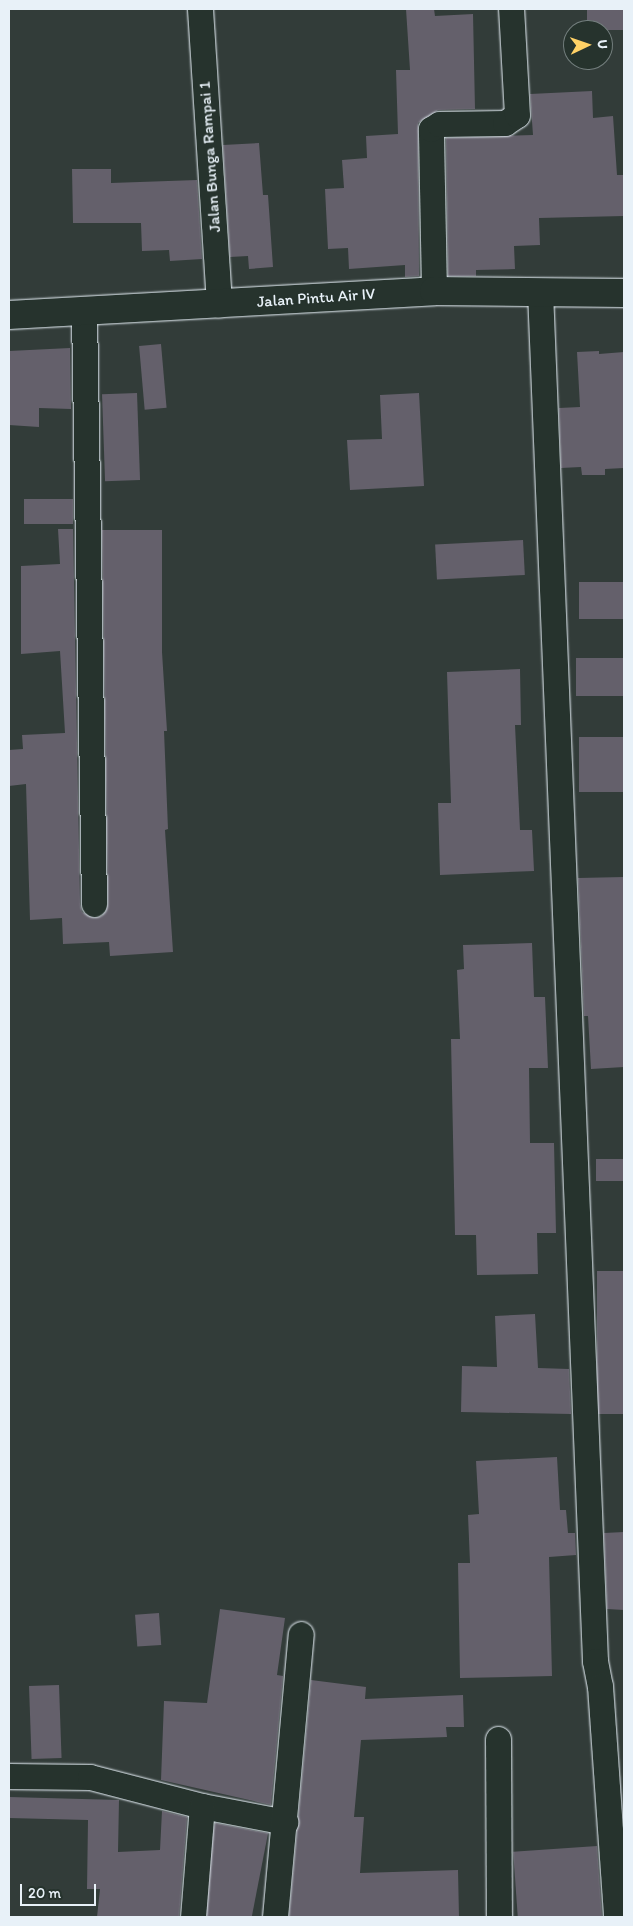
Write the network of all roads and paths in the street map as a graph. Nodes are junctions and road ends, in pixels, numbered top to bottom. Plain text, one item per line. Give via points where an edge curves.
1 (200, 9) edge
2 (511, 9) edge
3 (434, 291) junction
4 (540, 291) junction
5 (624, 293) edge
6 (220, 304) junction
7 (84, 312) junction
8 (9, 315) edge
9 (94, 904) dead end
10 (300, 1634) dead end
11 (498, 1739) dead end
12 (9, 1776) edge
13 (202, 1806) junction
14 (285, 1822) junction
15 (193, 1917) edge
16 (275, 1917) edge
17 (499, 1917) edge
18 (616, 1917) edge

1 - 6 street, Jalan Bunga Rampai 1
2 - 3 street via 517,115 505,124 440,124 431,129
3 - 4 main road, Jalan Pintu Air IV
3 - 6 main road, Jalan Pintu Air IV
4 - 5 main road, Jalan Pintu Air IV
4 - 18 street via 595,1661 600,1686
6 - 7 main road, Jalan Pintu Air IV
7 - 8 main road, Jalan Pintu Air IV
7 - 9 street
10 - 14 street
11 - 17 street
12 - 13 street via 90,1777
13 - 14 street
13 - 15 street
14 - 16 street

